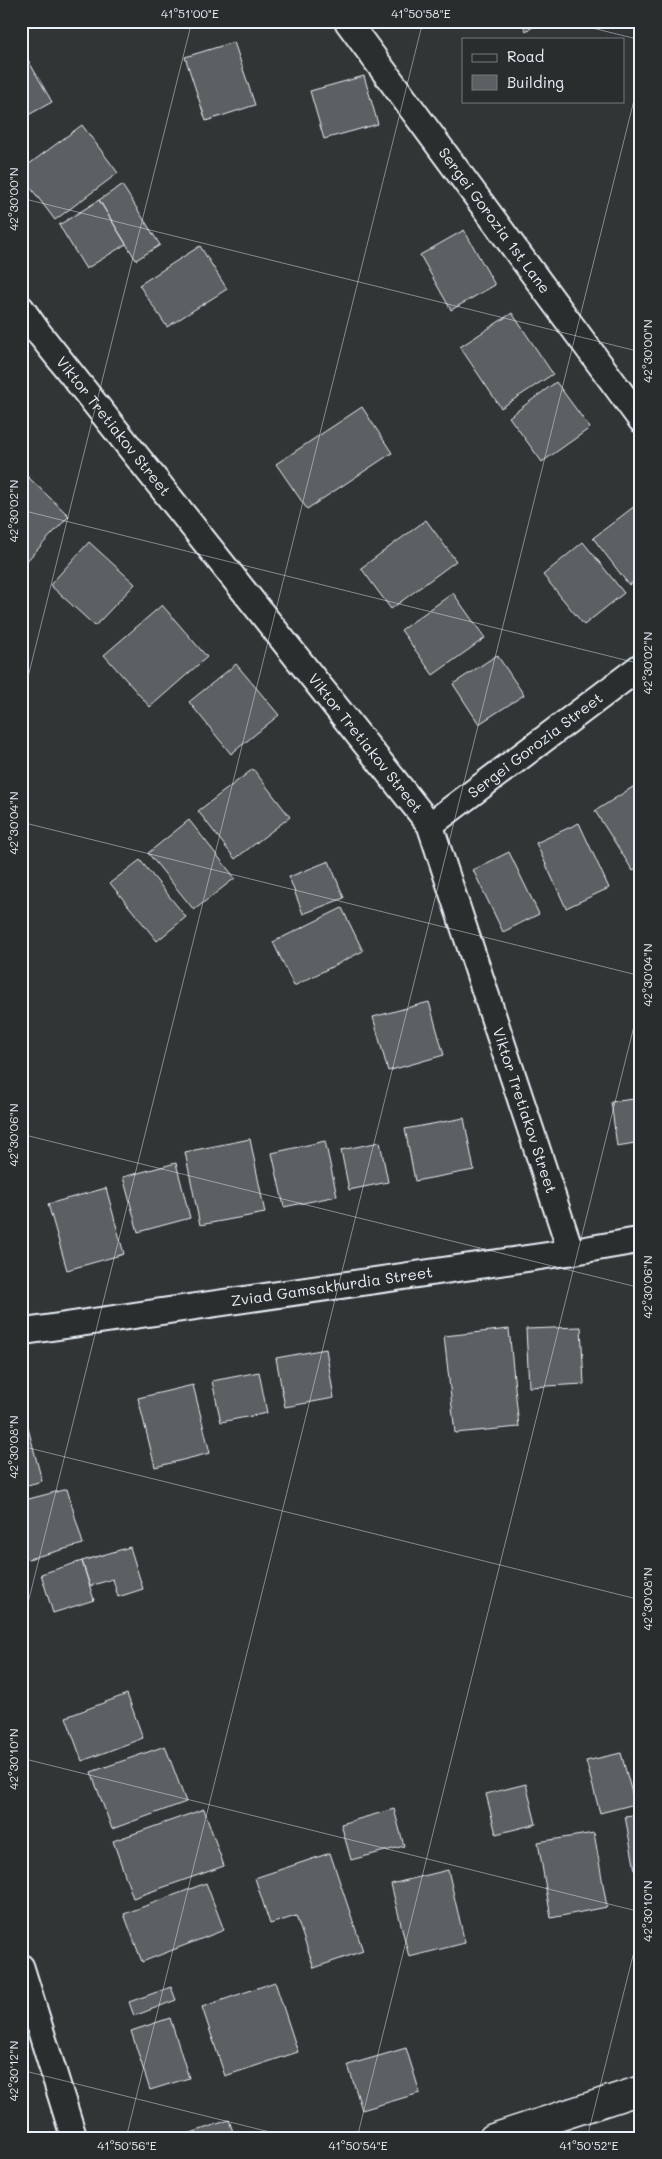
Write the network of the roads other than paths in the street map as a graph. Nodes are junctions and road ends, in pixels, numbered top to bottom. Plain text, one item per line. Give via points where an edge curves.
1 (347, 21) edge
2 (21, 308) edge
3 (641, 420) edge
4 (641, 666) edge
5 (430, 825) junction
6 (641, 1240) edge
7 (570, 1252) junction
8 (21, 1332) edge
9 (21, 1967) edge
10 (641, 2090) edge
11 (74, 2138) edge
12 (493, 2138) edge

1 - 3 street, Sergei Gorozia 1st Lane
2 - 5 street, Viktor Tretiakov Street
4 - 5 street, Sergei Gorozia Street
5 - 7 street, Viktor Tretiakov Street
6 - 7 street, Zviad Gamsakhurdia Street
7 - 8 street, Zviad Gamsakhurdia Street
9 - 11 street
10 - 12 main road

